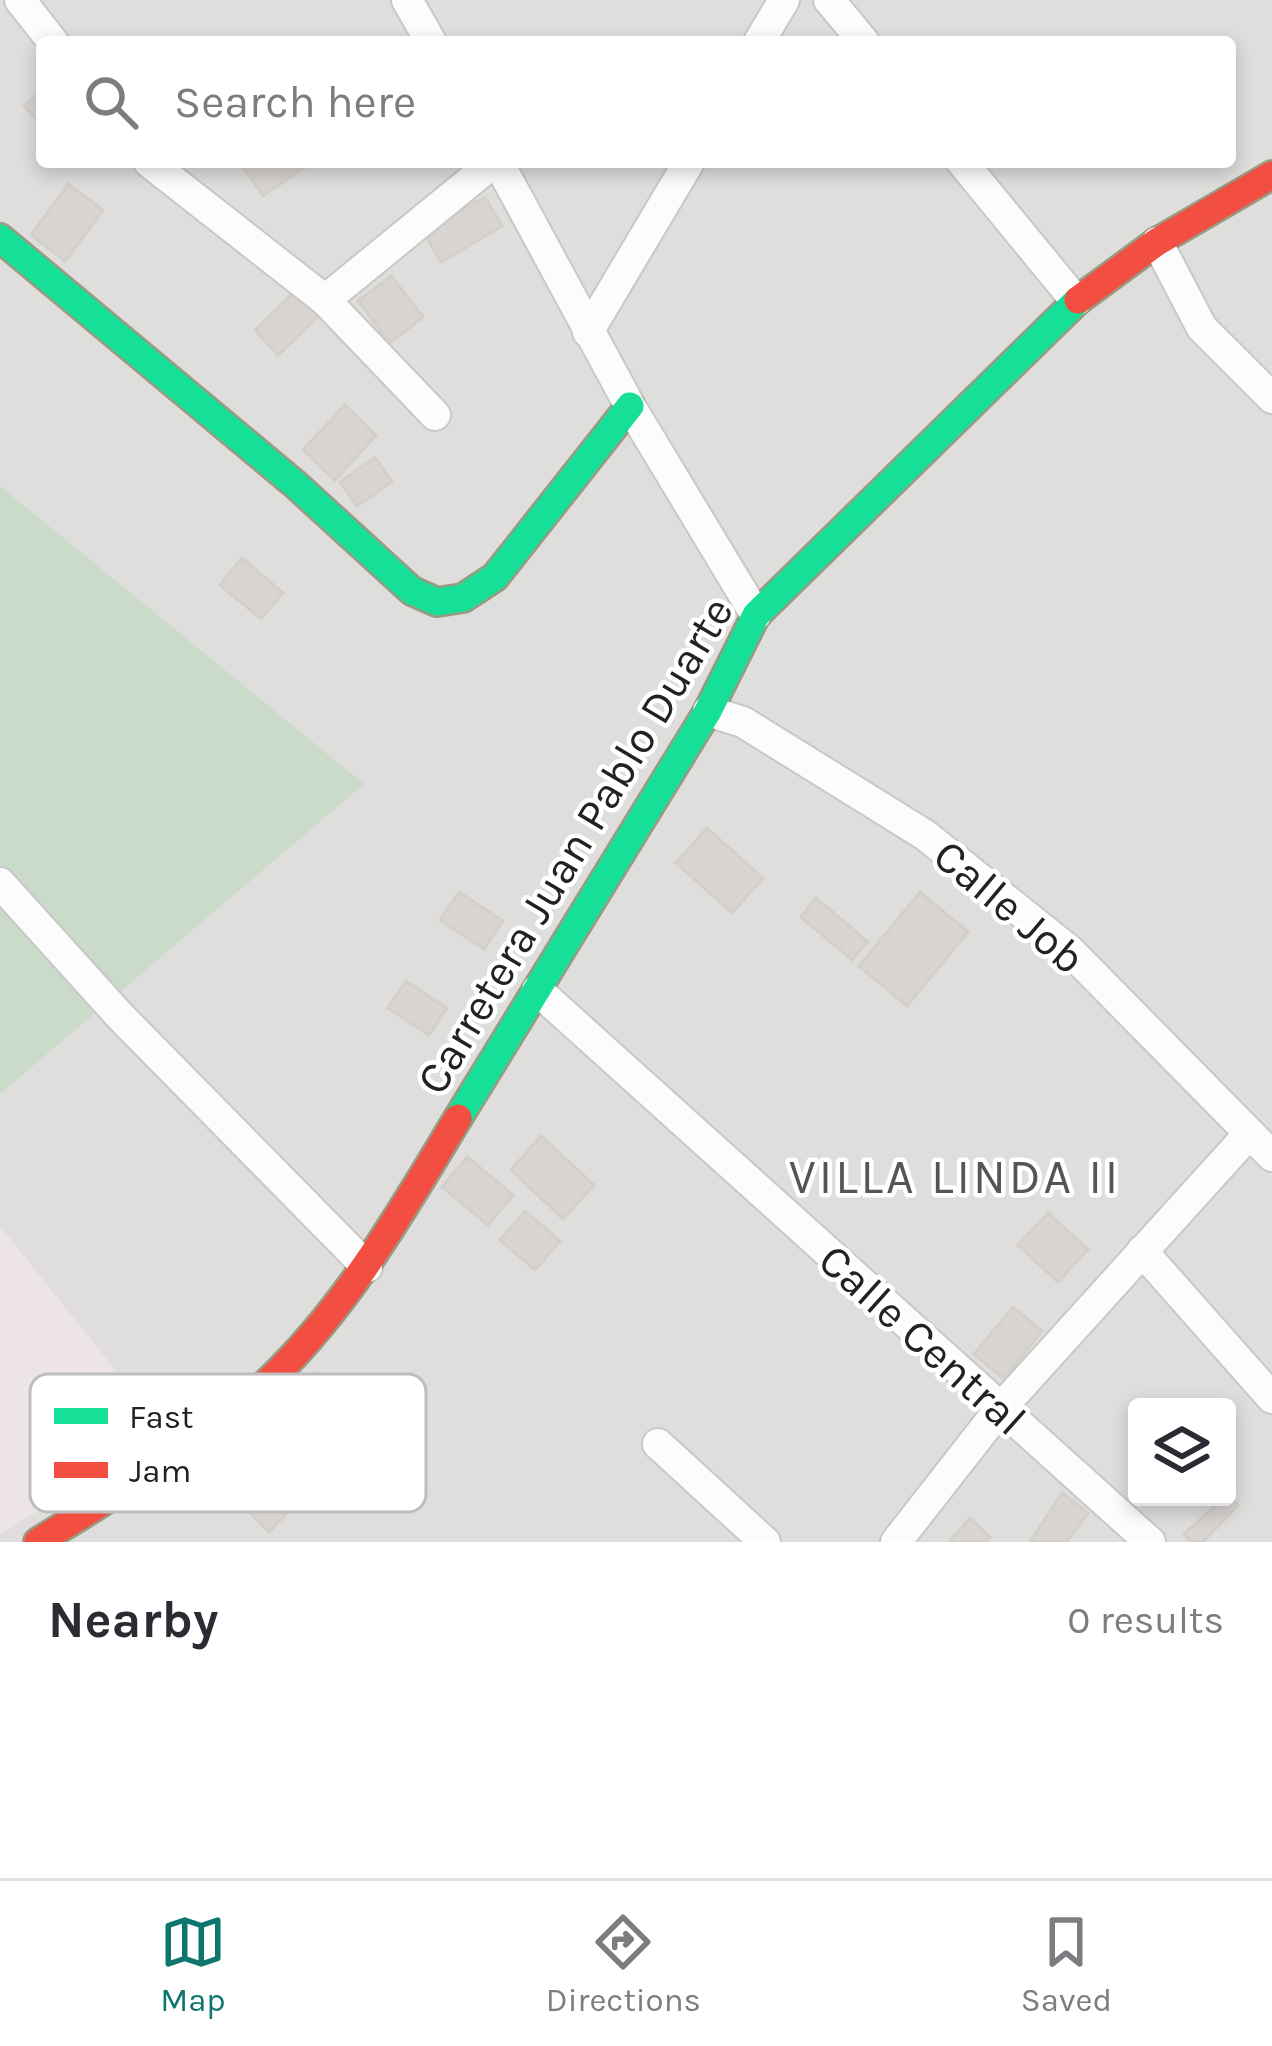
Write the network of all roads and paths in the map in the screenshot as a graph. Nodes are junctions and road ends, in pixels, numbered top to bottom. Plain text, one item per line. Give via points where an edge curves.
1 (20, 0) edge
2 (407, 0) edge
3 (784, 0) edge
4 (829, 0) edge
5 (48, 36) edge
6 (427, 36) edge
7 (763, 36) edge
8 (859, 36) edge
9 (156, 168) edge
10 (489, 168) edge
11 (499, 168) edge
12 (684, 168) edge
13 (967, 168) edge
14 (1272, 175) edge
15 (0, 238) edge
16 (1157, 242) junction
17 (325, 300) junction
18 (1076, 301) junction
19 (588, 332) junction
20 (1272, 398) edge
21 (630, 406) junction
22 (435, 415) dead end
23 (756, 615) junction
24 (708, 712) junction
25 (0, 883) edge
26 (537, 990) junction
27 (1249, 1134) junction
28 (1272, 1156) edge
29 (1142, 1251) junction
30 (367, 1267) junction
31 (275, 1374) edge
32 (1272, 1398) edge
33 (1000, 1409) junction
34 (658, 1444) dead end
35 (85, 1512) edge
36 (38, 1542) edge
37 (765, 1542) edge
38 (896, 1542) edge
39 (1150, 1542) edge

1 - 5 street
2 - 6 street
3 - 7 street
4 - 8 street
9 - 17 street
10 - 17 street
11 - 19 street
12 - 19 street
13 - 18 street
14 - 16 main road, Carretera Juan Pablo Duarte
15 - 21 main road via 412,591 436,602 463,598 495,577
16 - 18 main road, Carretera Juan Pablo Duarte
16 - 20 street via 1202,328
17 - 22 street
18 - 23 main road, Carretera Juan Pablo Duarte
19 - 21 street
21 - 23 street
23 - 24 main road, Carretera Juan Pablo Duarte
24 - 26 main road, Carretera Juan Pablo Duarte
24 - 27 street, Calle Job via 742,722 925,835 1070,951
25 - 30 street
26 - 30 main road, Carretera Juan Pablo Duarte
26 - 33 street, Calle Central
27 - 28 street, Calle Job
27 - 29 street
29 - 32 street
29 - 33 street
30 - 31 main road, Carretera Juan Pablo Duarte
33 - 38 street
33 - 39 street, Calle Central
34 - 37 street
35 - 36 main road, Carretera Juan Pablo Duarte

